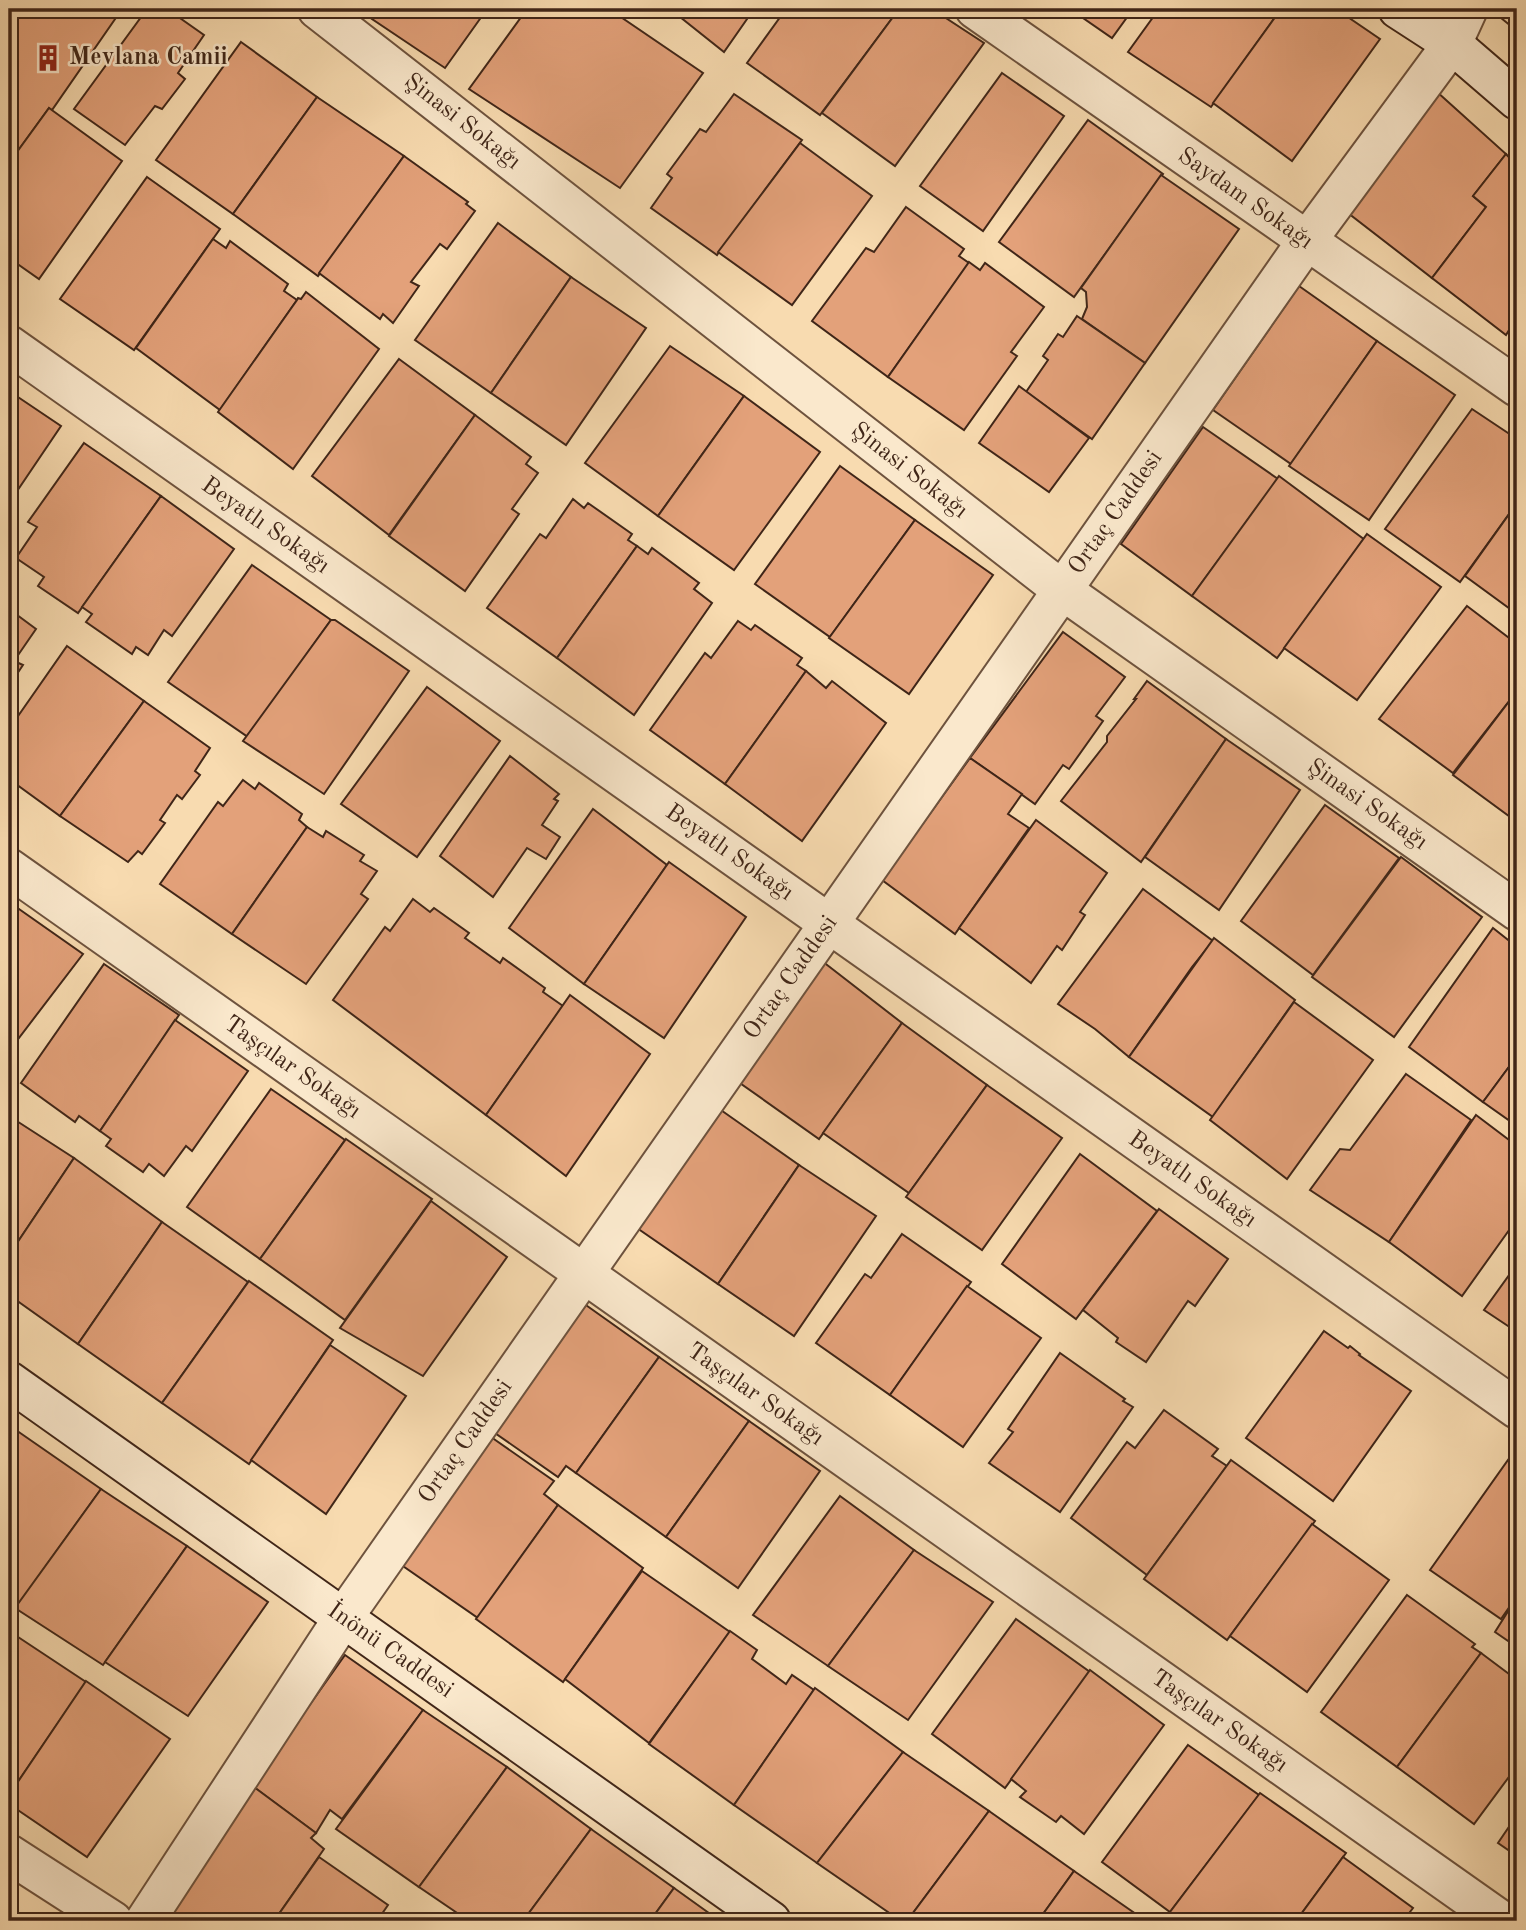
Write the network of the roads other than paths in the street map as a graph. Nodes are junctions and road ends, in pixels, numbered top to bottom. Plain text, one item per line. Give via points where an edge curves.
1 (317, 9) edge
2 (975, 9) edge
3 (1398, 9) edge
4 (1468, 9) edge
5 (1452, 44) junction
6 (1517, 100) edge
7 (1307, 242) junction
8 (9, 345) edge
9 (1517, 387) edge
10 (1062, 590) junction
11 (9, 869) edge
12 (1517, 911) edge
13 (829, 923) junction
14 (584, 1274) junction
15 (9, 1381) edge
16 (1517, 1409) edge
17 (343, 1618) junction
18 (9, 1854) edge
19 (113, 1921) edge
20 (145, 1921) edge
21 (771, 1921) edge
22 (1502, 1921) edge

1 - 10 street, Şinasi Sokağı
2 - 7 street, Saydam Sokağı
3 - 5 street
4 - 5 street, Ortaç Caddesi
5 - 6 street
5 - 7 street, Ortaç Caddesi
7 - 9 street, Saydam Sokağı
7 - 10 street, Ortaç Caddesi
8 - 13 street, Beyatlı Sokağı
10 - 12 street, Şinasi Sokağı
10 - 13 street, Ortaç Caddesi
11 - 14 street, Taşçılar Sokağı
13 - 14 street, Ortaç Caddesi
13 - 16 street, Beyatlı Sokağı
14 - 17 street, Ortaç Caddesi
14 - 22 street, Taşçılar Sokağı
15 - 17 street, İnönü Caddesi
17 - 20 street, Ortaç Caddesi
17 - 21 street, İnönü Caddesi
18 - 19 street

